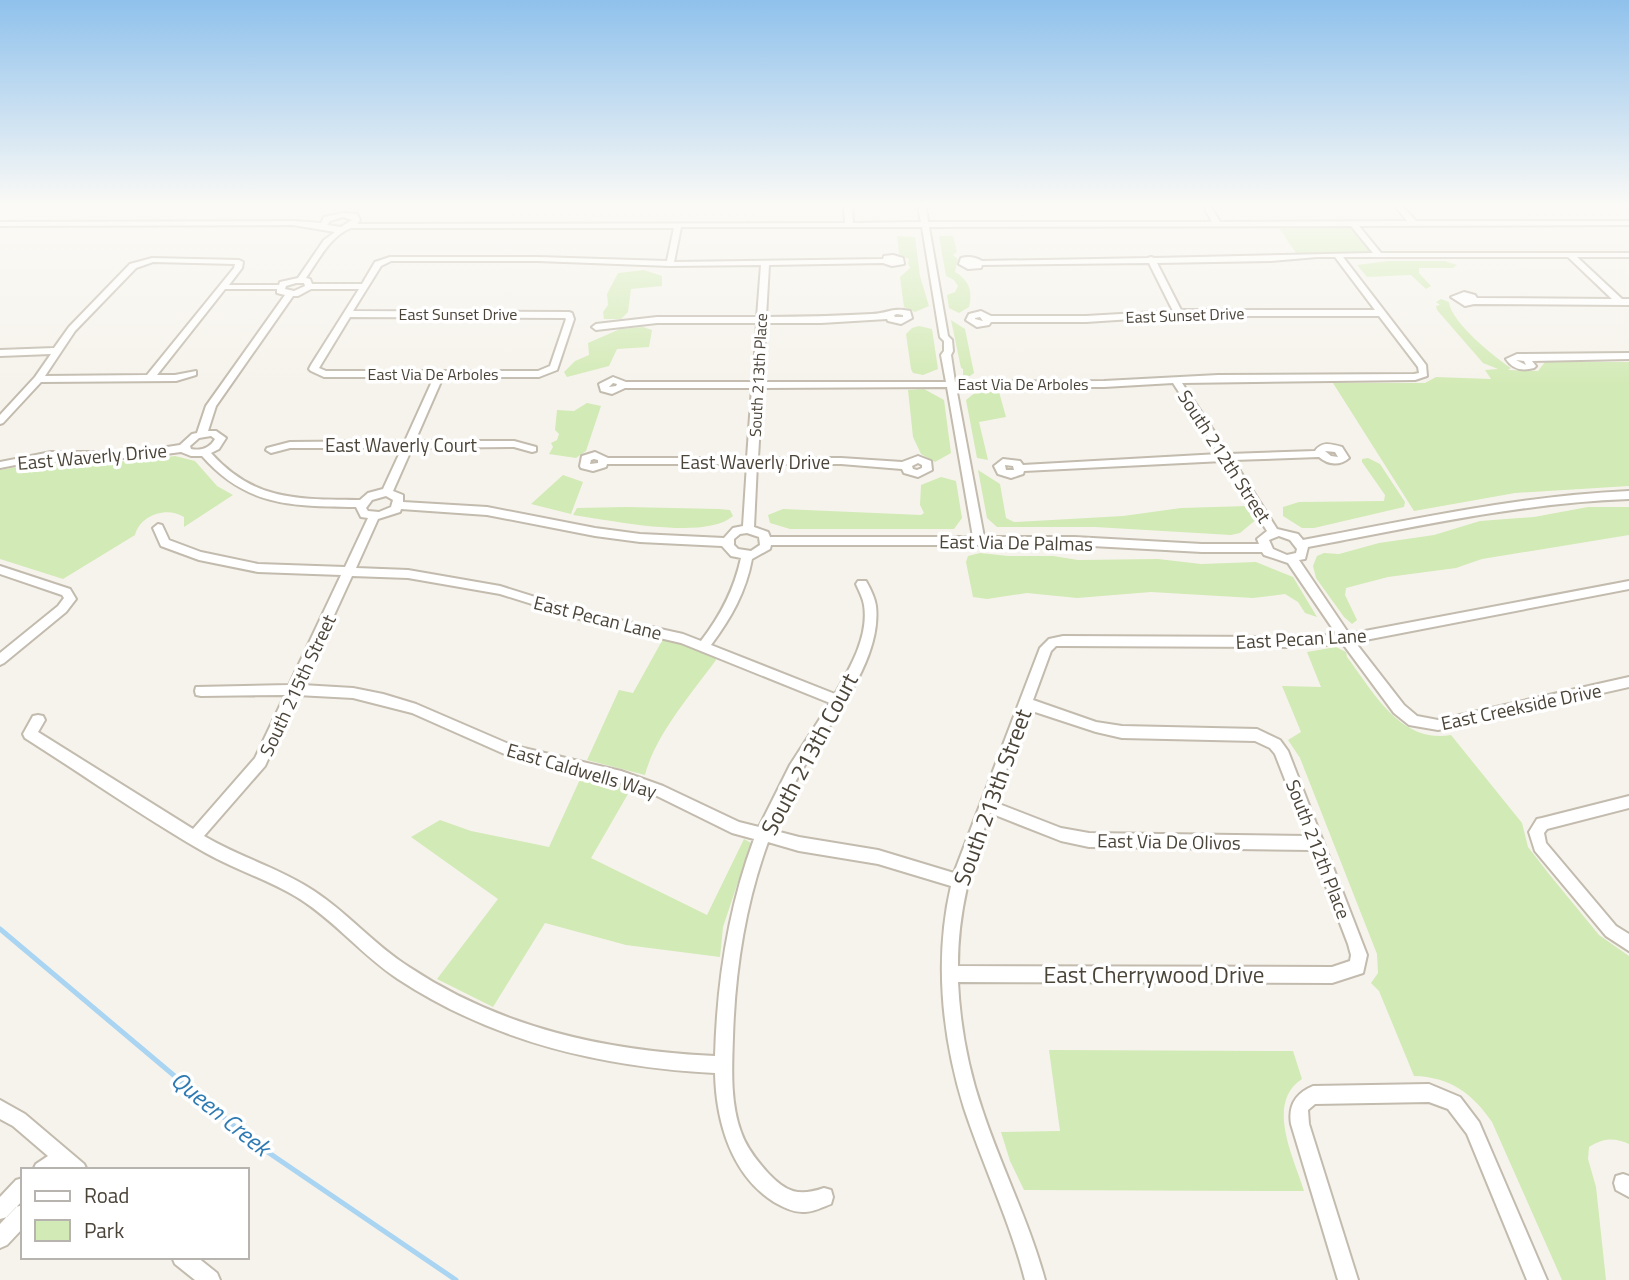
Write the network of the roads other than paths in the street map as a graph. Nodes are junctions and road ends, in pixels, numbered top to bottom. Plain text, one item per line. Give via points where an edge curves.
1 (132, 267) edge
2 (235, 267) edge
3 (310, 267) edge
4 (376, 267) edge
5 (765, 267) edge
6 (932, 267) edge
7 (1156, 267) edge
8 (1346, 267) edge
9 (1583, 267) edge
10 (301, 280) junction
11 (364, 286) junction
12 (222, 287) junction
13 (281, 287) junction
14 (309, 287) junction
15 (290, 294) junction
16 (1474, 301) dead end
17 (1625, 302) edge
18 (1629, 310) edge
19 (1178, 313) junction
20 (1381, 313) junction
21 (347, 314) junction
22 (889, 316) dead end
23 (989, 319) dead end
24 (761, 320) junction
25 (596, 327) dead end
26 (944, 337) joint
27 (58, 351) junction
28 (0, 353) edge
29 (1629, 356) edge
30 (1524, 358) dead end
31 (548, 372) joint
32 (193, 373) dead end
33 (440, 374) junction
34 (38, 379) junction
35 (149, 379) junction
36 (1176, 380) junction
37 (756, 384) junction
38 (951, 384) junction
39 (622, 385) dead end
40 (0, 421) edge
41 (202, 434) junction
42 (408, 444) junction
43 (184, 448) junction
44 (532, 449) dead end
45 (271, 450) dead end
46 (204, 452) junction
47 (1320, 454) dead end
48 (1225, 455) junction
49 (604, 461) dead end
50 (753, 461) junction
51 (0, 465) edge
52 (905, 466) dead end
53 (1020, 468) dead end
54 (387, 492) junction
55 (1629, 495) edge
56 (362, 504) junction
57 (398, 505) junction
58 (374, 517) junction
59 (158, 528) dead end
60 (748, 529) junction
61 (1274, 532) junction
62 (767, 541) junction
63 (978, 541) junction
64 (728, 542) junction
65 (1302, 544) junction
66 (1264, 548) junction
67 (747, 556) junction
68 (1293, 559) junction
69 (0, 570) edge
70 (350, 571) junction
71 (862, 584) dead end
72 (1629, 585) edge
73 (1346, 639) junction
74 (1053, 642) joint
75 (704, 646) junction
76 (0, 660) edge
77 (1627, 685) edge
78 (295, 690) junction
79 (201, 691) dead end
80 (837, 700) junction
81 (1025, 703) junction
82 (38, 720) dead end
83 (1629, 802) edge
84 (986, 806) junction
85 (763, 836) junction
86 (194, 838) junction
87 (1315, 843) junction
88 (960, 881) junction
89 (1629, 943) edge
90 (1357, 967) joint
91 (949, 974) junction
92 (723, 1065) junction
93 (0, 1109) edge
94 (66, 1166) edge
95 (21, 1189) edge
96 (824, 1197) dead end
97 (0, 1210) edge
98 (21, 1215) edge
99 (0, 1238) edge
100 (185, 1259) edge
101 (210, 1280) edge
102 (1035, 1280) edge
103 (1348, 1280) edge
104 (1537, 1280) edge

1 - 27 street via 72,329
2 - 12 street
3 - 10 street
4 - 11 street
5 - 24 street, South 213th Place
6 - 26 street
7 - 19 street
8 - 20 street
9 - 17 street
10 - 13 street
10 - 14 street via 309,282
11 - 14 street
11 - 21 street
12 - 13 street
12 - 35 street
13 - 15 street via 280,291
14 - 15 street
15 - 41 street via 211,406
16 - 17 street
17 - 18 street
19 - 20 street, East Sunset Drive
19 - 23 street, East Sunset Drive
20 - 36 street, East Via De Arboles via 1424,374
21 - 31 street, East Sunset Drive via 569,315 554,368
21 - 33 street, East Via De Arboles via 316,365 317,372
22 - 24 street
24 - 25 street via 657,320
24 - 37 street, South 213th Place
26 - 38 street via 940,341
27 - 28 street
27 - 34 street
29 - 30 street
31 - 33 street, East Via De Arboles
32 - 35 street
33 - 42 street
34 - 35 street
34 - 40 street
36 - 38 street, East Via De Arboles
36 - 48 street, South 212th Street
37 - 38 street, East Via De Arboles
37 - 39 street, East Via De Arboles
37 - 50 street, South 213th Place
38 - 63 street
41 - 43 street via 187,441
41 - 46 street via 221,438 215,448
42 - 44 street, East Waverly Court via 514,444
42 - 45 street, East Waverly Court via 290,445
42 - 54 street
43 - 46 street via 189,453
43 - 51 street, East Waverly Drive via 135,455 51,455
46 - 56 street via 229,480 266,497
47 - 48 street
48 - 53 street
48 - 61 street, South 212th Street
49 - 50 street, East Waverly Drive
50 - 52 street, East Waverly Drive
50 - 60 street, South 213th Place
54 - 56 street
54 - 57 street via 399,498
55 - 65 street via 1487,507
56 - 58 street via 365,514
57 - 58 street
57 - 64 street via 488,511 629,537
58 - 70 street, South 215th Street
59 - 70 street via 165,543 226,564
60 - 62 street via 761,532
60 - 64 street via 737,531
61 - 65 street via 1290,535
61 - 66 street via 1265,536
62 - 63 street, East Via De Palmas
62 - 67 street via 758,553
63 - 66 street, East Via De Palmas
64 - 67 street via 731,550
65 - 68 street via 1303,552
66 - 68 street, East Via De Palmas via 1279,558
67 - 75 street via 740,590
68 - 73 street
69 - 76 street via 66,592 70,599
70 - 75 street, East Pecan Lane via 468,583
70 - 78 street, South 215th Street
71 - 80 street, South 213th Court via 872,604 868,634
72 - 73 street, East Pecan Lane
73 - 74 street, East Pecan Lane
73 - 77 street, East Creekside Drive via 1414,722 1438,725
74 - 81 street, South 213th Street via 1046,648
75 - 80 street, East Pecan Lane
78 - 79 street, East Caldwells Way
78 - 85 street, East Caldwells Way via 353,693 405,705 509,750 658,790
78 - 86 street, South 215th Street via 260,762
80 - 85 street, South 213th Court
81 - 84 street, South 213th Street
81 - 87 street, South 212th Place via 1122,732 1265,737 1281,751
82 - 86 street via 30,734
83 - 89 street via 1542,824 1536,832 1540,846 1611,931
84 - 87 street, East Via De Olivos via 1089,840
84 - 88 street, South 213th Street
85 - 88 street, East Caldwells Way via 878,857
85 - 92 street, South 213th Court via 739,920
86 - 92 street via 281,879 404,974 499,1023 598,1054
87 - 90 street, South 212th Place via 1356,944
88 - 91 street, South 213th Street
90 - 91 street, East Cherrywood Drive via 1332,975
91 - 102 street, South 213th Street via 967,1087
92 - 96 street, South 213th Court via 727,1121 750,1167 782,1197 803,1203
93 - 94 street via 19,1120
95 - 97 street
98 - 99 street
100 - 101 street
103 - 104 street via 1300,1124 1301,1104 1313,1095 1429,1093 1454,1103 1473,1128

